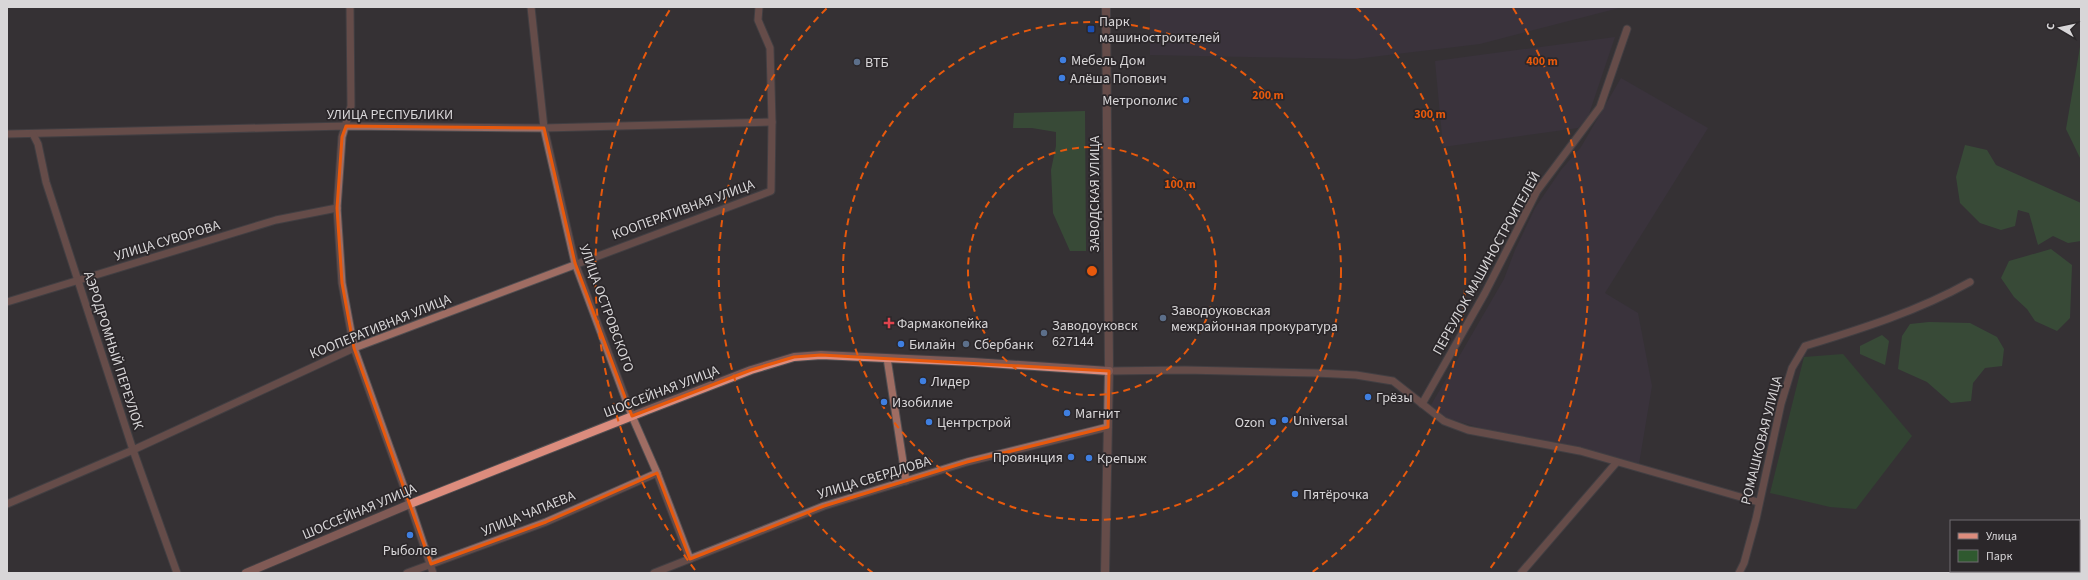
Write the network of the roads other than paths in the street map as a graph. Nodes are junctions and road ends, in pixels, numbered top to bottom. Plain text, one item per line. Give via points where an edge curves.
1 (350, 7) edge
2 (531, 7) edge
3 (759, 7) edge
4 (1106, 7) edge
5 (1627, 29) dead end
6 (772, 122) junction
7 (346, 126) junction
8 (544, 128) junction
9 (7, 134) edge
10 (33, 134) junction
11 (337, 208) junction
12 (575, 264) junction
13 (78, 281) junction
14 (1970, 282) dead end
15 (7, 302) edge
16 (354, 348) junction
17 (887, 358) junction
18 (1108, 371) junction
19 (1422, 404) junction
20 (632, 416) junction
21 (1108, 427) junction
22 (133, 450) junction
23 (1616, 463) junction
24 (657, 473) junction
25 (906, 480) junction
26 (1758, 502) junction
27 (7, 504) edge
28 (410, 504) junction
29 (690, 559) junction
30 (431, 564) junction
31 (177, 573) edge
32 (246, 573) edge
33 (407, 573) edge
34 (433, 573) edge
35 (654, 573) edge
36 (1105, 573) edge
37 (1521, 573) edge
38 (1739, 573) edge

1 - 7 street via 351,106
2 - 8 street, УЛИЦА ОСТРОВСКОГО
3 - 6 street via 758,20 770,48
4 - 18 street, ЗАВОДСКАЯ УЛИЦА
5 - 19 street, ПЕРЕУЛОК МАШИНОСТРОИТЕЛЕЙ via 1600,107 1537,191 1485,293
6 - 8 street, УЛИЦА РЕСПУБЛИКИ
6 - 12 street, КООПЕРАТИВНАЯ УЛИЦА via 771,191
7 - 8 street, УЛИЦА РЕСПУБЛИКИ
7 - 10 street, УЛИЦА РЕСПУБЛИКИ
7 - 11 street via 342,137
8 - 12 street, УЛИЦА ОСТРОВСКОГО
9 - 10 street, УЛИЦА РЕСПУБЛИКИ
10 - 13 street, АЭРОДРОМНЫЙ ПЕРЕУЛОК
11 - 13 street, УЛИЦА СУВОРОВА via 276,220
11 - 16 street via 342,283
12 - 16 street, КООПЕРАТИВНАЯ УЛИЦА
12 - 20 street, УЛИЦА ОСТРОВСКОГО
13 - 15 street, УЛИЦА СУВОРОВА
13 - 22 street, АЭРОДРОМНЫЙ ПЕРЕУЛОК
14 - 26 street, РОМАШКОВАЯ УЛИЦА via 1944,297 1878,323 1805,346 1792,368
16 - 22 street, КООПЕРАТИВНАЯ УЛИЦА
16 - 28 street
17 - 18 main road, ШОССЕЙНАЯ УЛИЦА
17 - 20 main road, ШОССЕЙНАЯ УЛИЦА via 822,355 794,357 751,370
17 - 25 street
18 - 19 street via 1356,375 1393,381
18 - 21 street, ЗАВОДСКАЯ УЛИЦА
19 - 23 street via 1444,421 1468,430 1580,451
20 - 24 street, УЛИЦА ОСТРОВСКОГО
20 - 28 main road, ШОССЕЙНАЯ УЛИЦА
21 - 25 street, УЛИЦА СВЕРДЛОВА via 966,462
21 - 36 street, ЗАВОДСКАЯ УЛИЦА
22 - 27 street, КООПЕРАТИВНАЯ УЛИЦА
22 - 31 street, АЭРОДРОМНЫЙ ПЕРЕУЛОК
23 - 26 street
23 - 37 street
24 - 29 street, УЛИЦА ОСТРОВСКОГО
24 - 30 street, УЛИЦА ЧАПАЕВА via 546,522
25 - 29 street, УЛИЦА СВЕРДЛОВА via 824,506
26 - 38 street, РОМАШКОВАЯ УЛИЦА via 1744,563
28 - 30 street
28 - 32 main road, ШОССЕЙНАЯ УЛИЦА
29 - 35 street, УЛИЦА СВЕРДЛОВА
30 - 33 street, УЛИЦА ЧАПАЕВА
30 - 34 street

